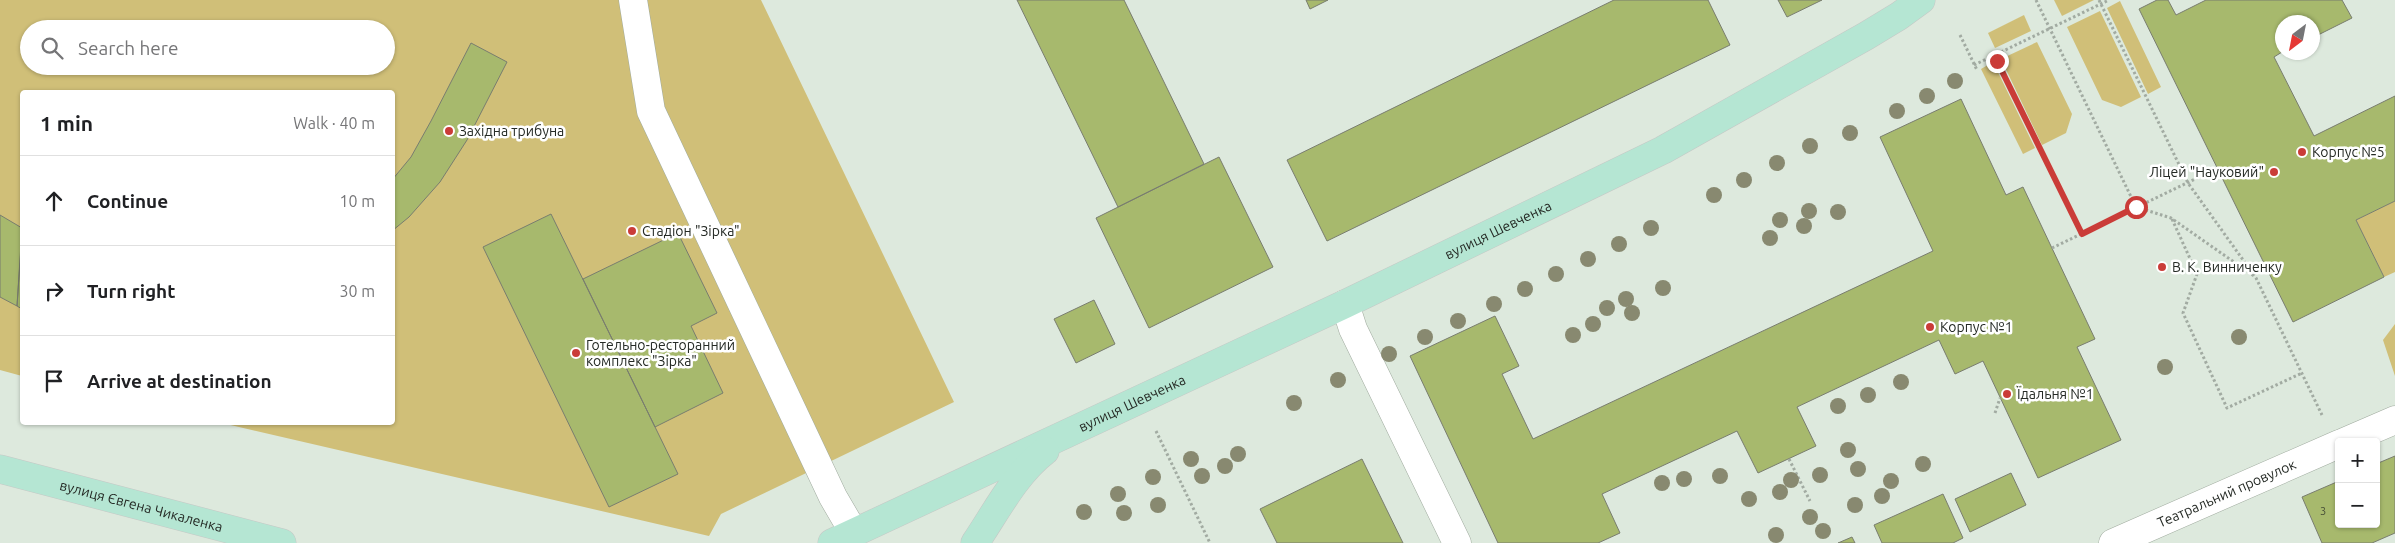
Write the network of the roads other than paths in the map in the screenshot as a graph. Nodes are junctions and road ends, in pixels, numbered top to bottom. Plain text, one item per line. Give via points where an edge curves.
1 (633, 0) edge
2 (1921, 0) edge
3 (1345, 304) junction
4 (2395, 420) edge
5 (1064, 437) junction
6 (2354, 438) edge
7 (2335, 446) edge
8 (0, 469) edge
9 (843, 538) edge
10 (282, 543) edge
11 (975, 543) edge
12 (1457, 543) edge
13 (2113, 543) edge

1 - 9 street via 651,110 833,497
2 - 3 main road, вулиця Шевченка via 1866,36 1663,150
3 - 5 main road, вулиця Шевченка
3 - 12 street via 1353,329
4 - 6 street, Театральний провулок
5 - 9 main road, вулиця Шевченка
5 - 11 main road, вулиця Шевченка via 1035,459
7 - 13 street, Театральний провулок
8 - 10 main road, вулиця Євгена Чикаленка

